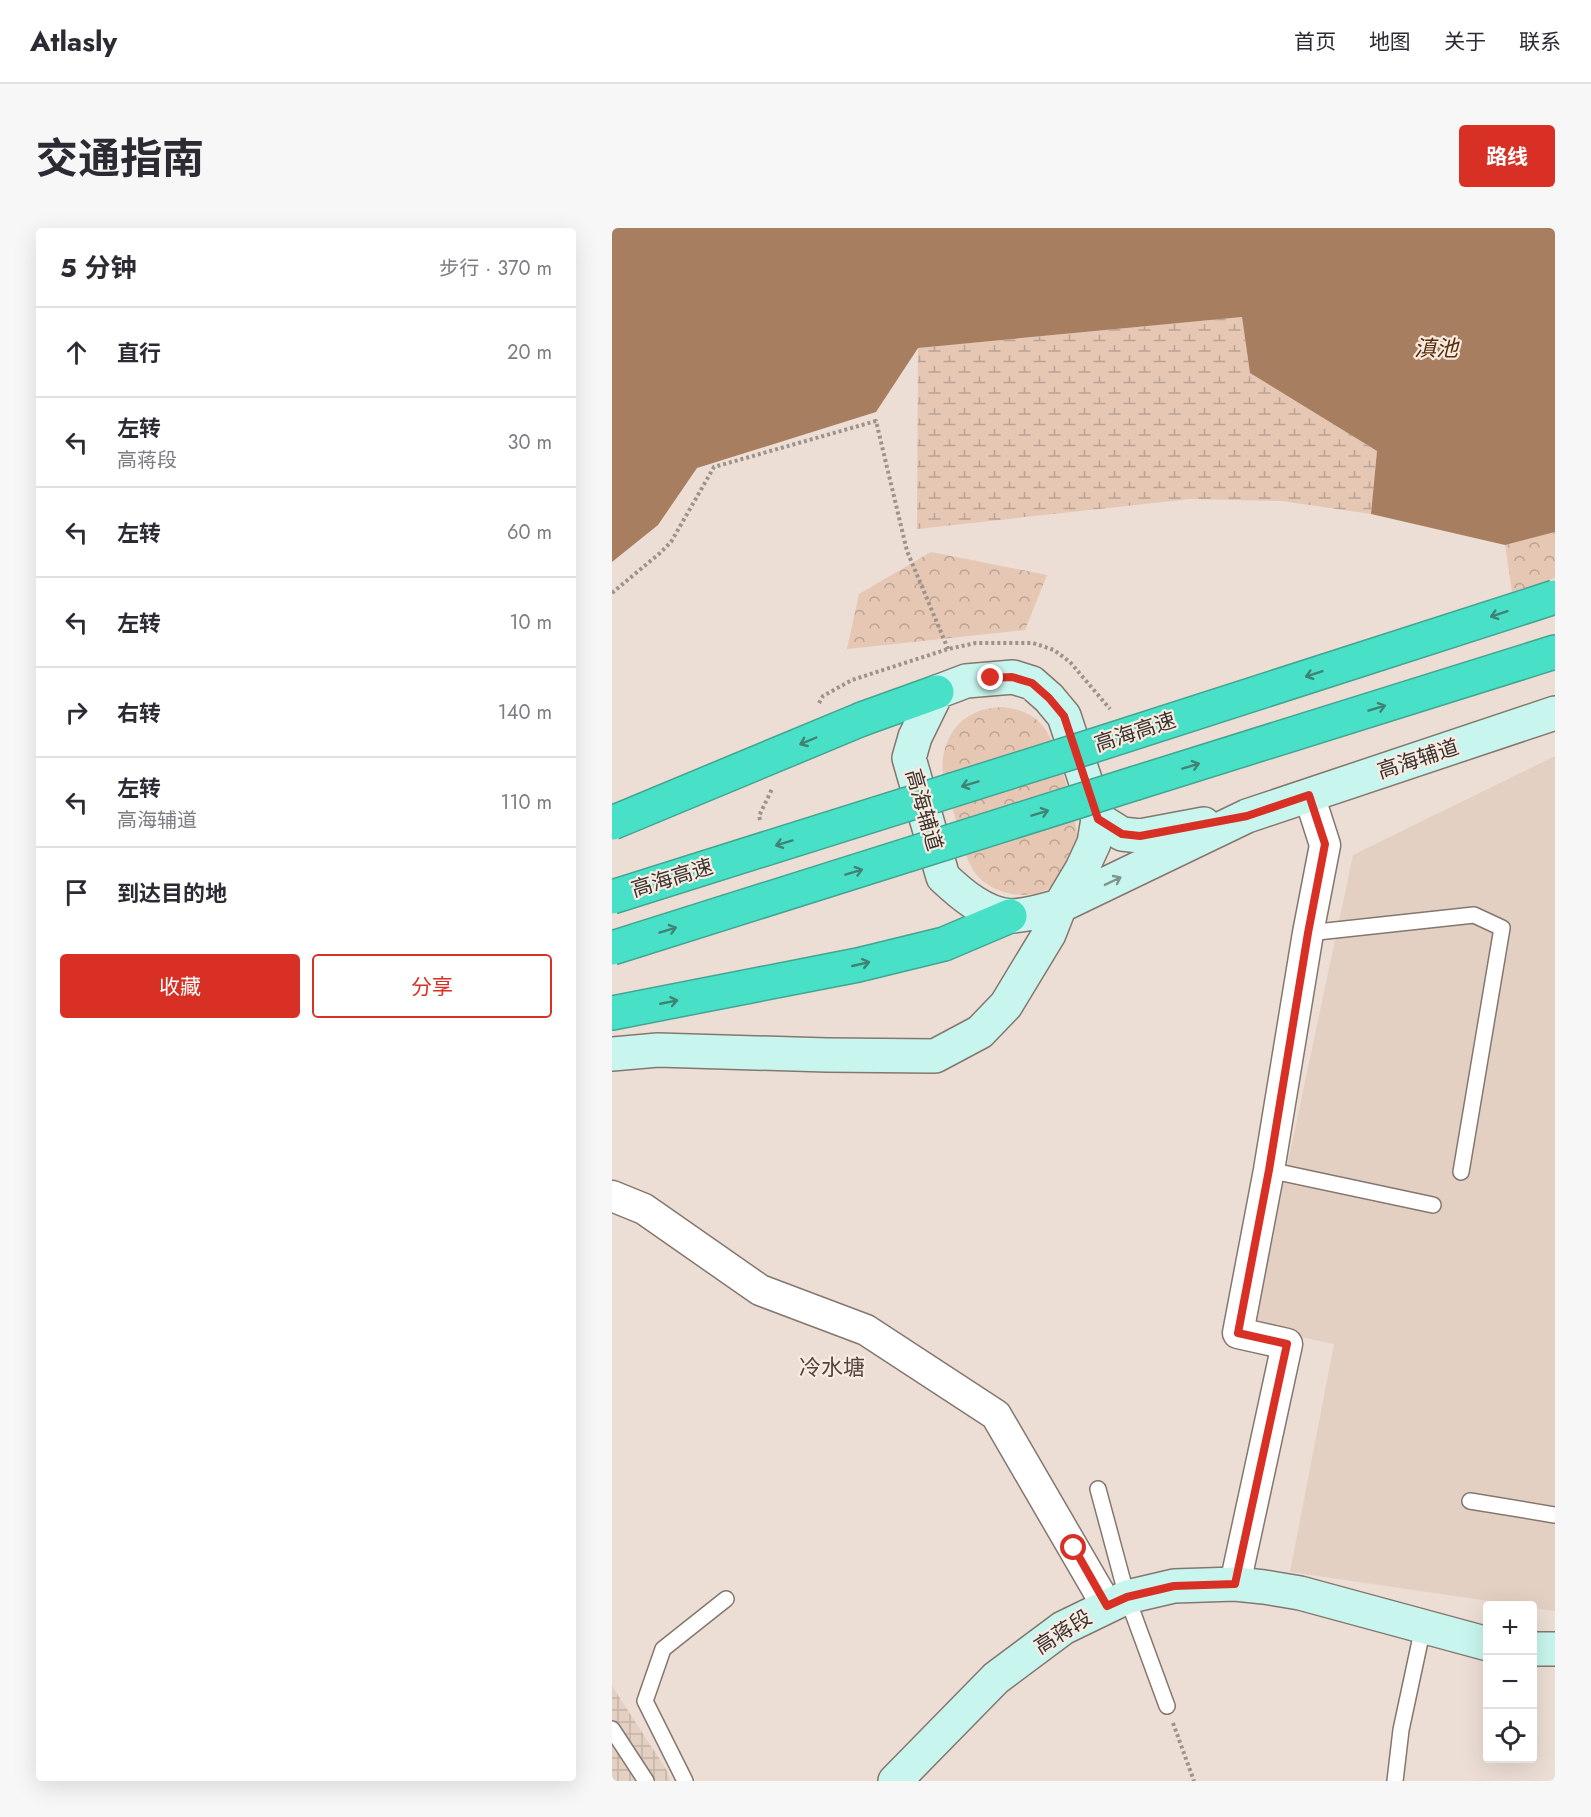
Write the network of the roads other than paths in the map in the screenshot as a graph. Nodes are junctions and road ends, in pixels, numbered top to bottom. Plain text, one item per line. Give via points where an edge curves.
1 (1555, 597) edge
2 (1555, 652) edge
3 (938, 692) junction
4 (1555, 713) edge
5 (1309, 795) junction
6 (1247, 816) junction
7 (1098, 819) junction
8 (612, 823) edge
9 (612, 897) edge
10 (1060, 906) junction
11 (1010, 916) junction
12 (1308, 933) junction
13 (612, 948) edge
14 (612, 1013) edge
15 (612, 1054) edge
16 (1269, 1170) junction
17 (1461, 1172) dead end
18 (612, 1196) edge
19 (1432, 1205) dead end
20 (1098, 1489) dead end
21 (1470, 1501) dead end
22 (1555, 1515) edge
23 (1235, 1584) junction
24 (726, 1599) dead end
25 (1117, 1601) junction
26 (1423, 1627) junction
27 (1483, 1643) edge
28 (1537, 1649) edge
29 (1555, 1649) edge
30 (1167, 1706) road end
31 (612, 1729) edge
32 (646, 1781) edge
33 (685, 1781) edge
34 (895, 1781) edge
35 (1395, 1781) edge

1 -> 9 highway, 高海高速, bridge
13 -> 2 highway, bridge
3 - 7 main road via 966,681 991,678 1012,677 1032,683 1064,716
3 -> 8 highway, bridge via 862,719
3 - 11 main road, 高海辅道 via 915,736 909,758 943,877 975,903
4 - 5 main road, 高海辅道
5 - 6 main road, 高海辅道
5 - 12 street via 1325,844
6 - 7 main road, 高海辅道 via 1140,836 1122,834
10 -> 6 main road, 高海辅道
7 - 10 main road via 1094,843
10 - 11 main road, 高海辅道
10 - 15 main road via 1049,934 1006,1005 980,1032 935,1056 658,1050
14 -> 11 highway via 944,944
12 - 16 street
12 - 17 lane via 1473,915 1502,928
16 - 19 lane
16 - 23 street via 1238,1333 1287,1344
18 - 25 street via 644,1209 760,1290 866,1330 996,1415
20 - 25 lane
21 - 22 lane
23 - 25 main road, 高蒋段 via 1174,1586
23 - 26 main road, 高蒋段 via 1300,1593
24 - 33 lane via 663,1649 645,1701
25 - 30 lane
25 - 34 main road, 高蒋段 via 1063,1628 996,1678
26 - 27 main road, 高蒋段
26 - 35 lane via 1401,1730
28 - 29 main road
31 - 32 lane

